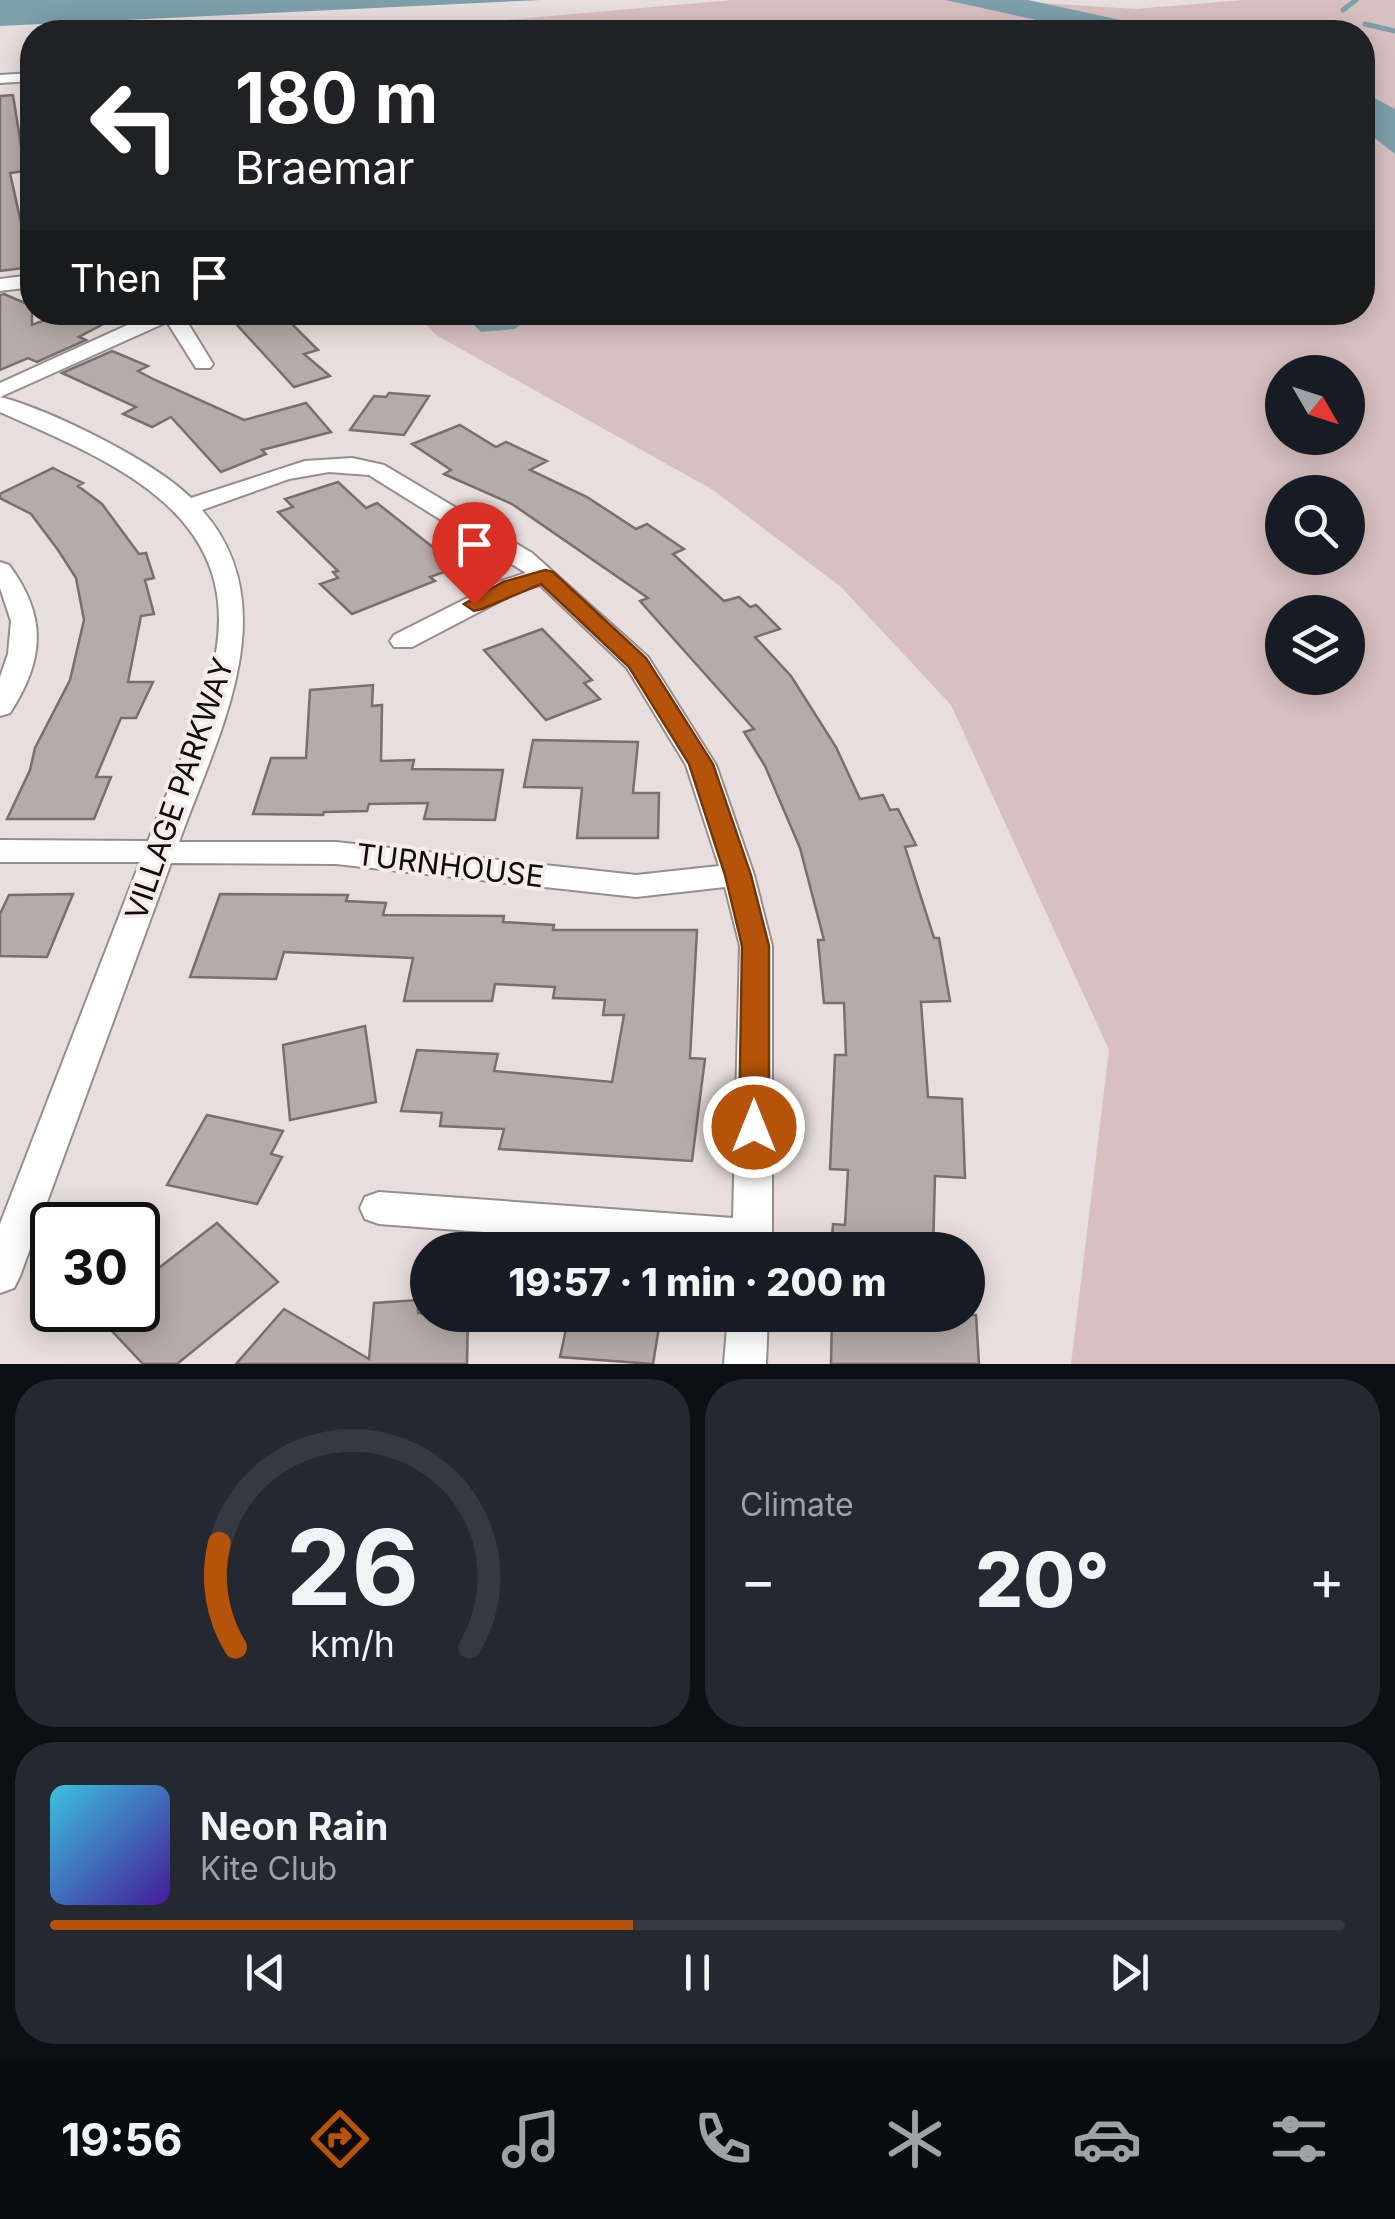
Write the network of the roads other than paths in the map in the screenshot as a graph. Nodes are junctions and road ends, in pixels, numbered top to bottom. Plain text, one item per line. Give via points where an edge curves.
1 (145, 325) edge
2 (179, 325) edge
3 (203, 364) dead end
4 (0, 391) edge
5 (0, 404) edge
6 (188, 507) junction
7 (0, 570) edge
8 (545, 576) junction
9 (403, 641) dead end
10 (0, 707) edge
11 (0, 851) edge
12 (160, 851) junction
13 (738, 875) junction
14 (379, 1208) dead end
15 (635, 1232) edge
16 (752, 1232) edge
17 (0, 1276) edge
18 (747, 1332) edge
19 (745, 1364) edge

1 - 4 street
2 - 3 street
5 - 6 street, VILLAGE PARKWAY via 143,469
6 - 8 street via 319,463 350,463 376,470
6 - 12 street, VILLAGE PARKWAY via 207,527 227,575 231,652
7 - 10 street via 25,610 26,630 20,666
8 - 9 street via 510,586
8 - 13 street via 638,663 701,764
11 - 12 street, TURNHOUSE
12 - 13 street, TURNHOUSE via 336,853 636,886
12 - 17 street, VILLAGE PARKWAY
13 - 16 street via 756,946
14 - 15 street
18 - 19 street

